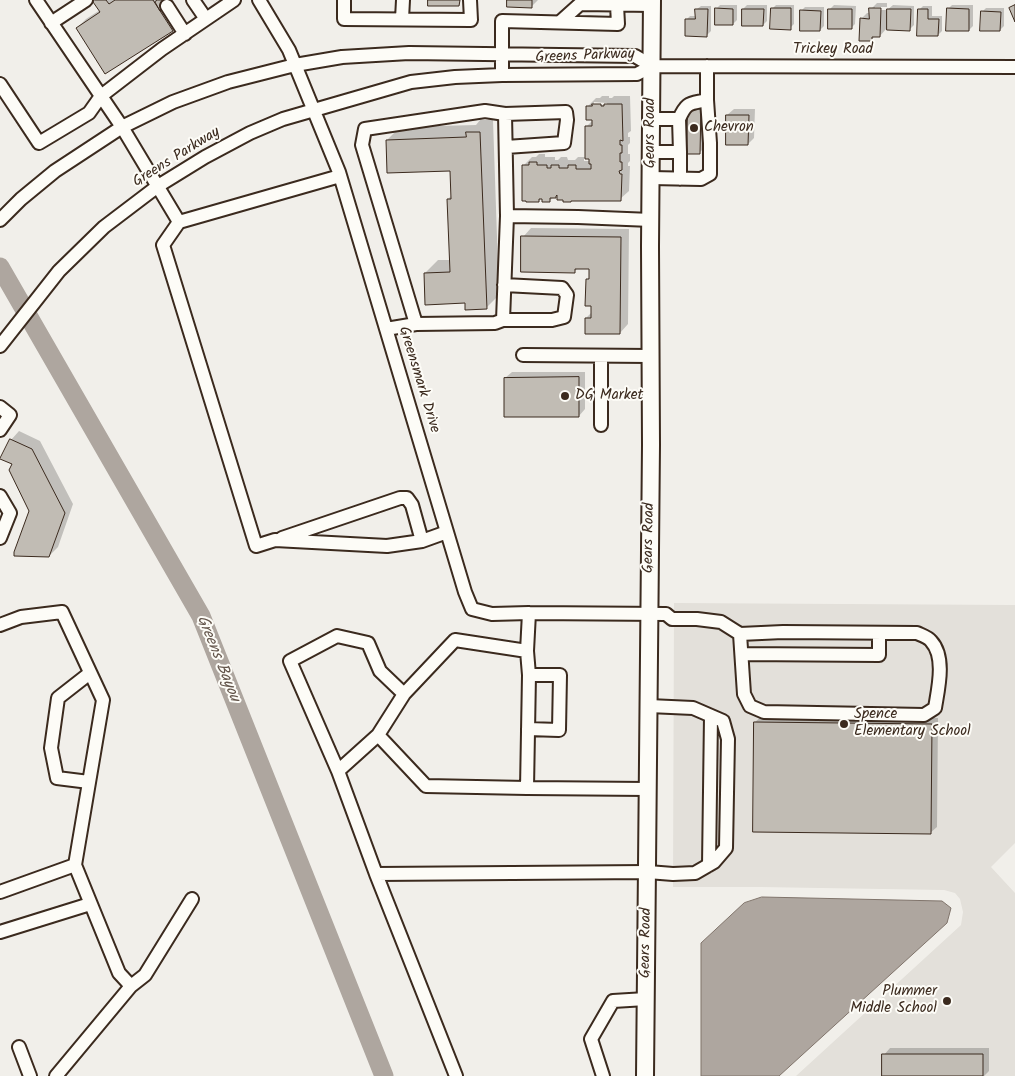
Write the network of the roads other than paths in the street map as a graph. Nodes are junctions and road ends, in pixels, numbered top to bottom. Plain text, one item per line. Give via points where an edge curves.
1 (36, 0) edge
2 (86, 0) edge
3 (193, 0) edge
4 (234, 0) edge
5 (260, 0) edge
6 (344, 0) edge
7 (403, 0) edge
8 (470, 0) edge
9 (652, 3) edge
10 (617, 5) junction
11 (166, 6) dead end
12 (206, 19) junction
13 (402, 19) junction
14 (560, 22) junction
15 (51, 23) junction
16 (185, 34) junction
17 (502, 54) junction
18 (295, 65) junction
19 (652, 66) junction
20 (707, 66) junction
21 (1015, 67) edge
22 (502, 75) junction
23 (0, 84) edge
24 (101, 96) junction
25 (707, 100) junction
26 (314, 110) junction
27 (505, 114) junction
28 (651, 119) junction
29 (679, 119) junction
30 (122, 127) junction
31 (506, 147) junction
32 (651, 152) junction
33 (680, 152) junction
34 (340, 176) junction
35 (651, 178) junction
36 (680, 179) junction
37 (158, 186) junction
38 (507, 216) junction
39 (0, 220) edge
40 (650, 220) junction
41 (179, 222) junction
42 (504, 285) junction
43 (503, 320) junction
44 (416, 324) junction
45 (386, 329) junction
46 (0, 346) edge
47 (523, 355) dead end
48 (601, 356) junction
49 (651, 356) junction
50 (0, 407) edge
51 (601, 425) dead end
52 (0, 430) edge
53 (0, 496) edge
54 (447, 532) junction
55 (0, 538) edge
56 (275, 540) junction
57 (422, 541) junction
58 (529, 613) junction
59 (649, 614) junction
60 (0, 625) edge
61 (879, 633) junction
62 (740, 634) junction
63 (527, 651) junction
64 (742, 654) junction
65 (90, 672) junction
66 (529, 675) junction
67 (404, 694) junction
68 (649, 706) junction
69 (528, 729) junction
70 (378, 735) junction
71 (338, 771) junction
72 (89, 782) junction
73 (527, 788) junction
74 (648, 788) junction
75 (75, 865) junction
76 (648, 872) junction
77 (376, 874) junction
78 (0, 892) edge
79 (192, 898) dead end
80 (90, 904) junction
81 (0, 932) edge
82 (131, 986) junction
83 (646, 999) junction
84 (19, 1046) dead end
85 (30, 1076) edge
86 (56, 1076) edge
87 (456, 1076) edge
88 (603, 1076) edge
89 (645, 1076) edge

1 - 15 street
2 - 15 street
3 - 12 street
4 - 12 street
5 - 18 street, Greensmark Drive
6 - 13 street via 344,19
7 - 13 street
8 - 13 street via 471,20
9 - 10 street
9 - 19 main road, Gears Road
10 - 14 street via 580,4
10 - 14 street via 618,24
11 - 16 street
12 - 16 street
14 - 17 street via 502,21
15 - 24 street
16 - 24 street
17 - 18 street, Greens Parkway via 409,53 342,57
17 - 19 street, Greens Parkway via 635,56
17 - 22 street
18 - 26 street, Greensmark Drive
18 - 30 street, Greens Parkway via 228,82 173,102
19 - 20 street, Trickey Road
19 - 22 street, Greens Parkway via 637,74
19 - 28 main road, Gears Road
20 - 21 street, Trickey Road
20 - 25 street
22 - 26 street, Greens Parkway via 412,82
23 - 24 street via 38,143 89,113
24 - 30 street
25 - 29 street via 689,104
25 - 36 street via 710,174 701,179
26 - 34 street, Greensmark Drive
26 - 37 street, Greens Parkway via 250,133
27 - 31 street
27 - 31 street via 566,112 567,120 564,143
27 - 44 street via 486,111 365,129 362,145
28 - 29 street
28 - 32 main road, Gears Road
29 - 33 street
30 - 37 street
30 - 39 street, Greens Parkway via 55,171
31 - 38 street
32 - 33 street
32 - 35 main road, Gears Road
33 - 36 street
34 - 41 street
34 - 45 street, Greensmark Drive
35 - 36 street
35 - 40 main road, Gears Road
37 - 41 street
37 - 46 street, Greens Parkway via 104,227 52,279
38 - 40 street
38 - 42 street
40 - 49 main road, Gears Road
41 - 56 street via 164,245 256,546
42 - 43 street
42 - 43 street via 562,288 567,296 564,317
43 - 44 street via 495,323
44 - 45 street
45 - 54 street, Greensmark Drive
47 - 48 street
48 - 49 street
48 - 51 street
49 - 59 main road, Gears Road
50 - 52 street via 10,415
53 - 55 street via 10,513
54 - 57 street
54 - 58 street, Greensmark Drive via 472,609 492,614
56 - 57 street via 387,546
56 - 57 street via 407,498
58 - 59 street, Greensmark Drive
58 - 63 street
59 - 62 street, Greensmark Drive via 721,622
59 - 68 main road, Gears Road
60 - 65 street via 21,617 62,612
61 - 62 street
61 - 64 street via 879,655
61 - 64 street via 917,633 931,640 938,654 940,676 935,708 924,716 764,712 750,706 744,694
62 - 64 street
63 - 66 street
63 - 67 street via 455,640
65 - 72 street via 103,700
65 - 72 street via 58,698 51,748 57,778
66 - 69 street
66 - 69 street via 560,675 560,730
67 - 70 street
67 - 71 street via 380,671 368,643 337,636 290,661
68 - 74 main road, Gears Road
68 - 76 street via 693,708 723,720 728,749 726,848 714,862 695,872
69 - 73 street
70 - 71 street
70 - 73 street via 426,786
71 - 77 street
72 - 75 street
73 - 74 street
74 - 76 main road, Gears Road
75 - 78 street
75 - 80 street
76 - 77 street
76 - 83 main road, Gears Road
77 - 87 street
79 - 82 street via 145,976
80 - 81 street
80 - 82 street via 119,973
82 - 86 street
83 - 88 street via 613,1001 591,1039
83 - 89 main road, Gears Road
84 - 85 street

